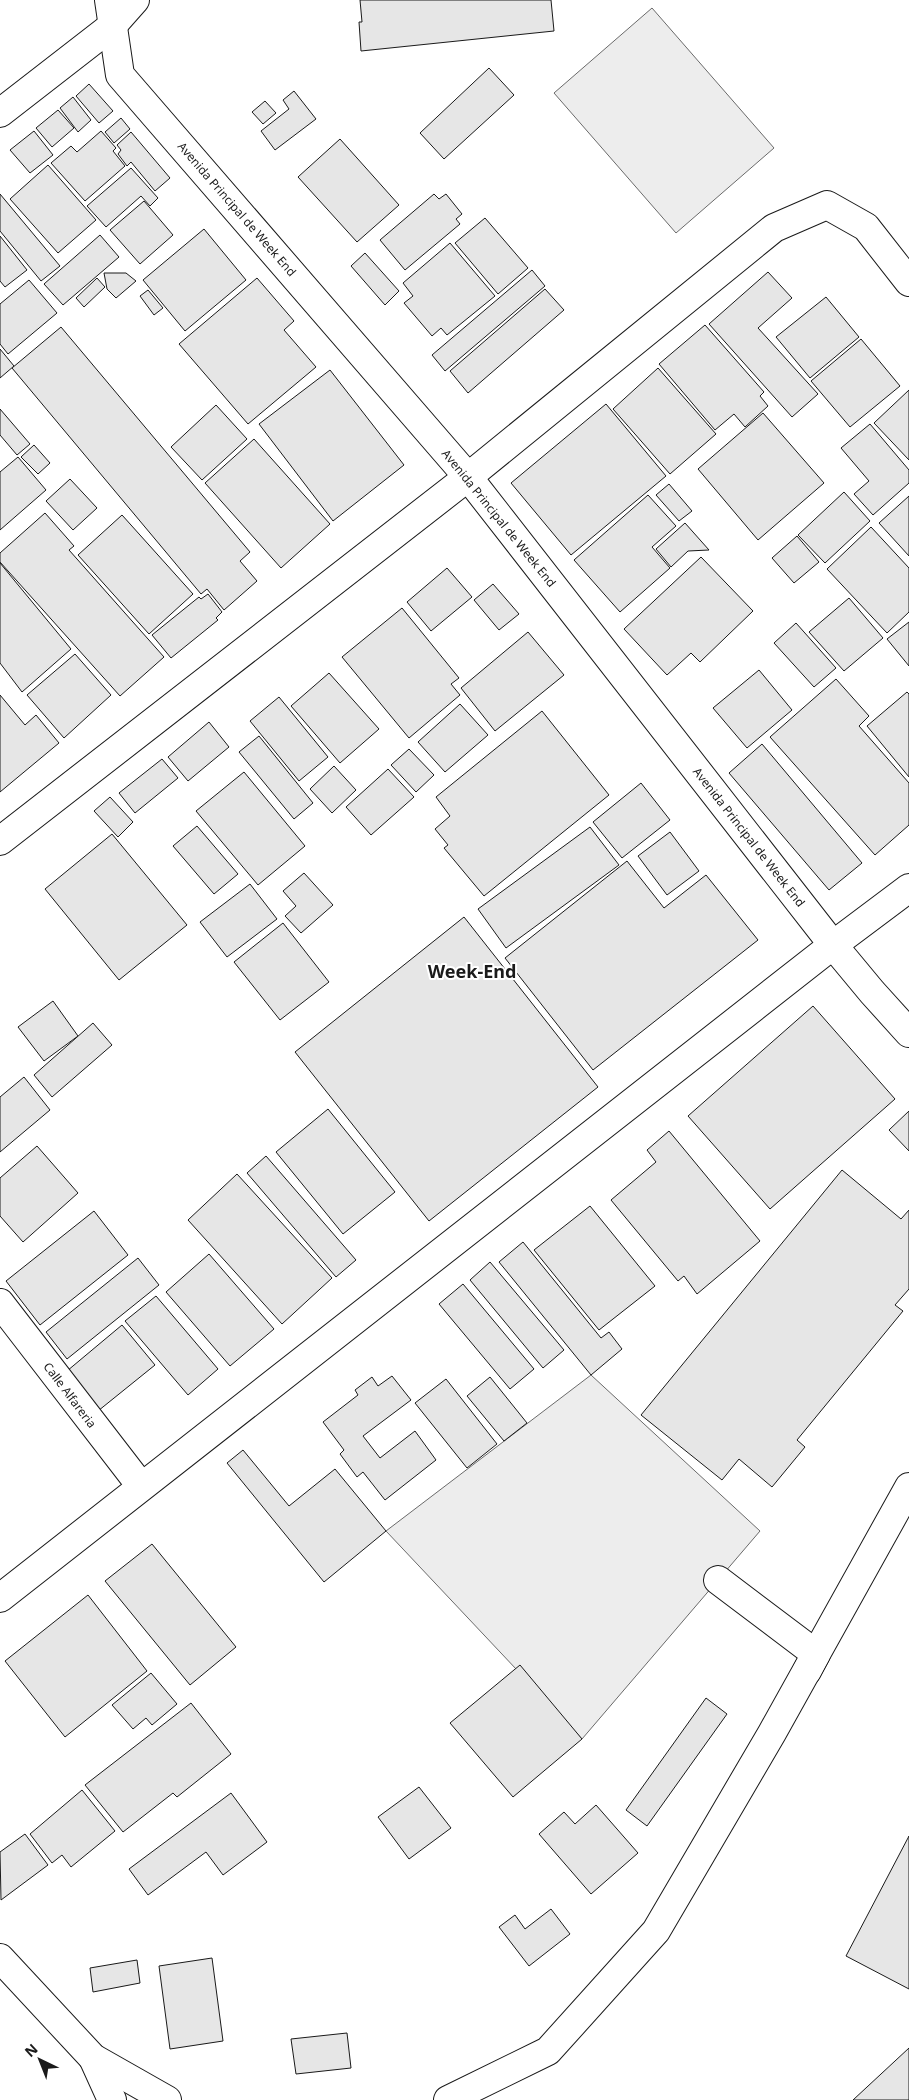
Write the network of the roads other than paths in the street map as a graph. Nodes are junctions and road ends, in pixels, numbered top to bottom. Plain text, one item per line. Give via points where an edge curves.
1 (135, 0) edge
2 (110, 13) edge
3 (0, 113) edge
4 (909, 282) edge
5 (468, 477) junction
6 (0, 841) edge
7 (909, 888) edge
8 (833, 945) junction
9 (909, 1033) edge
10 (0, 1303) edge
11 (141, 1486) junction
12 (909, 1487) edge
13 (718, 1580) dead end
14 (0, 1598) edge
15 (816, 1654) junction
16 (0, 1958) edge
17 (93, 2058) junction
18 (112, 2100) edge
19 (167, 2100) edge
20 (448, 2100) edge

1 - 2 street
2 - 3 street
2 - 5 street, Avenida Principal de Week End via 120,74
4 - 5 street via 866,227 827,206 774,228
5 - 6 street
5 - 8 street, Avenida Principal de Week End
7 - 8 street
8 - 9 street, Avenida Principal de Week End
8 - 11 street
10 - 11 street, Calle Alfareria
11 - 14 street
12 - 15 street
13 - 15 street
15 - 20 street via 656,1931 548,2051
16 - 17 street
17 - 18 street
17 - 19 street

